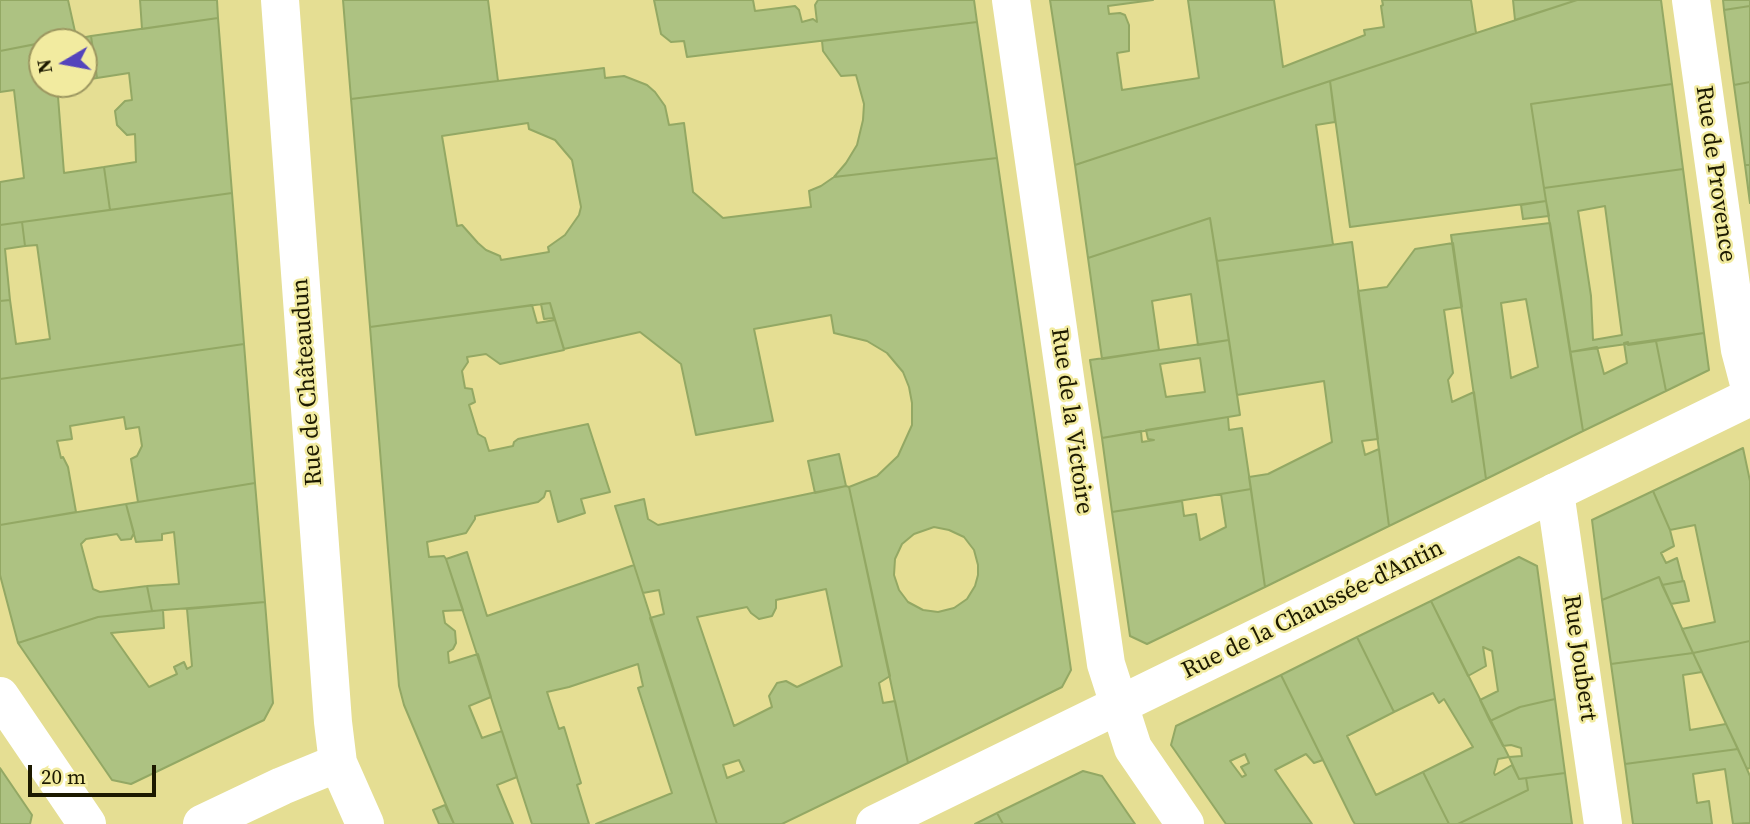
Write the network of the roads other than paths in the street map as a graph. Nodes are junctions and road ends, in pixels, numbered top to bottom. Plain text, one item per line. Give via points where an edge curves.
1 (280, 0) edge
2 (1011, 0) edge
3 (1691, 0) edge
4 (1750, 388) edge
5 (1750, 397) edge
6 (1555, 492) junction
7 (0, 696) edge
8 (1118, 705) junction
9 (338, 763) junction
10 (87, 824) edge
11 (202, 824) edge
12 (365, 824) edge
13 (876, 824) edge
14 (1185, 824) edge
15 (1603, 824) edge

1 - 9 main road, Rue de Châteaudun
2 - 8 main road, Rue de la Victoire via 1104,650
3 - 4 main road, Rue de Provence via 1740,350
5 - 6 main road, Rue de la Chaussée-d'Antin
6 - 8 main road, Rue de la Chaussée-d'Antin
6 - 15 main road, Rue Joubert
7 - 10 main road
8 - 13 main road, Rue de la Chaussée-d'Antin
8 - 14 main road, Rue de la Victoire via 1133,748
9 - 11 main road
9 - 12 main road, Rue de Châteaudun

